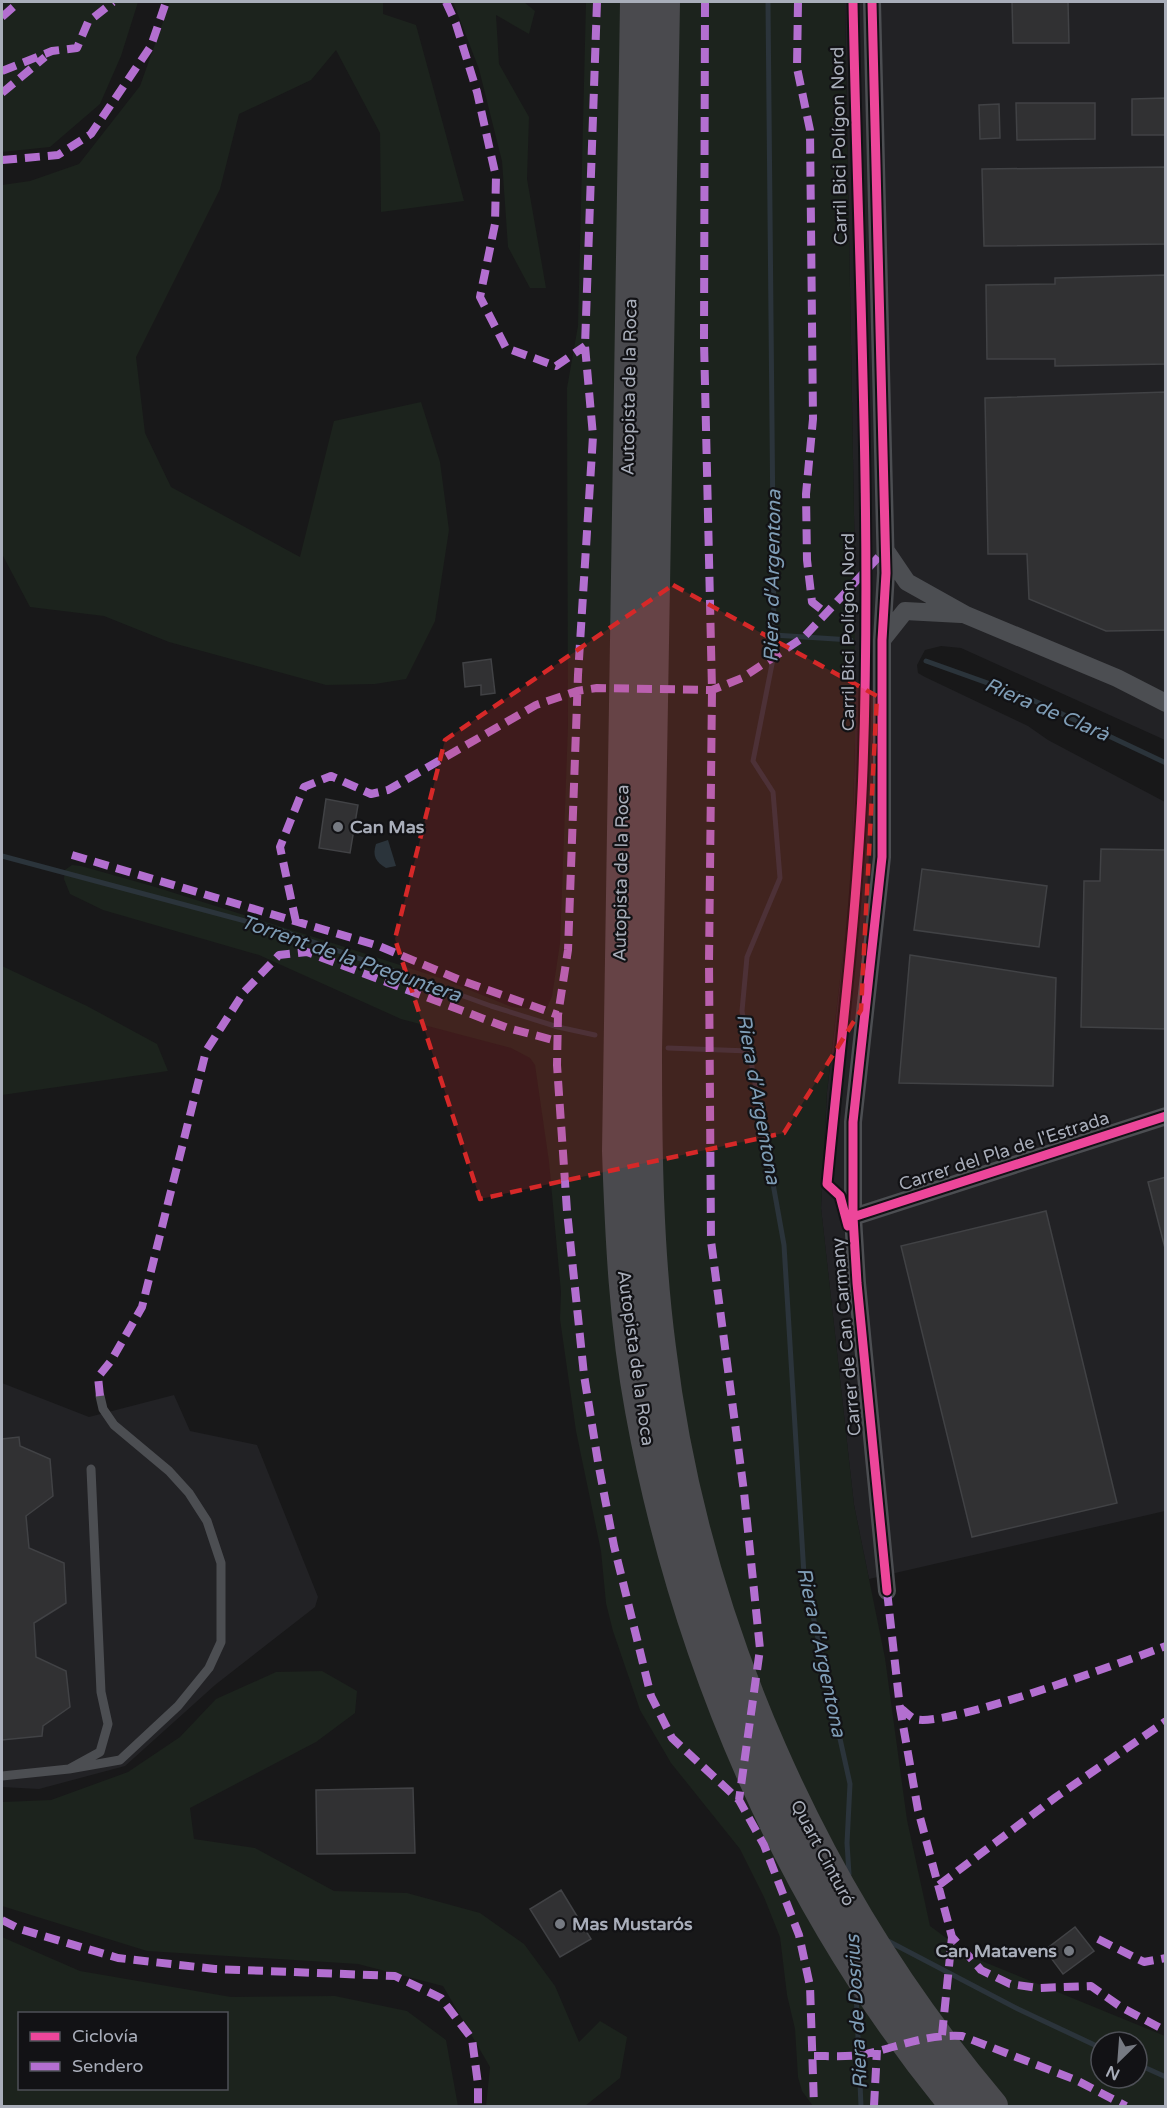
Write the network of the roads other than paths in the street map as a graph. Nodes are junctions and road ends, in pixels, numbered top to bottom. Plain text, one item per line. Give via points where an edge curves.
1 (636, 2) edge
2 (664, 2) edge
3 (872, 2) edge
4 (885, 550) junction
5 (966, 615) junction
6 (882, 640) junction
7 (1166, 703) edge
8 (1166, 1116) edge
9 (853, 1217) junction
10 (100, 1396) dead end
11 (91, 1469) dead end
12 (887, 1591) dead end
13 (740, 1674) joint
14 (733, 1730) joint
15 (69, 1769) junction
16 (2, 1776) edge
17 (956, 2106) edge
18 (992, 2106) edge

1 - 14 highway, Autopista de la Roca via 618,1151 623,1266 640,1409 659,1498 680,1580
2 - 13 highway, Autopista de la Roca via 646,1177 660,1349 682,1478
3 - 4 street, Carrer de Can Carmany
4 - 5 street via 907,582
4 - 6 street, Carrer de Can Carmany
5 - 6 street via 905,611
5 - 7 street via 1117,678
6 - 9 street, Carrer de Can Carmany via 882,857 853,1122
8 - 9 street, Carrer del Pla de l'Estrada
9 - 12 street, Carrer de Can Carmany
10 - 15 lane via 114,1425 169,1471 207,1521 221,1563 221,1642 209,1668 178,1706 120,1760
11 - 15 lane via 101,1692 108,1724 100,1752
13 - 18 highway, Quart Cinturó via 799,1810 867,1933 933,2030
14 - 17 highway, Quart Cinturó via 774,1822 822,1910 864,1980
15 - 16 lane

